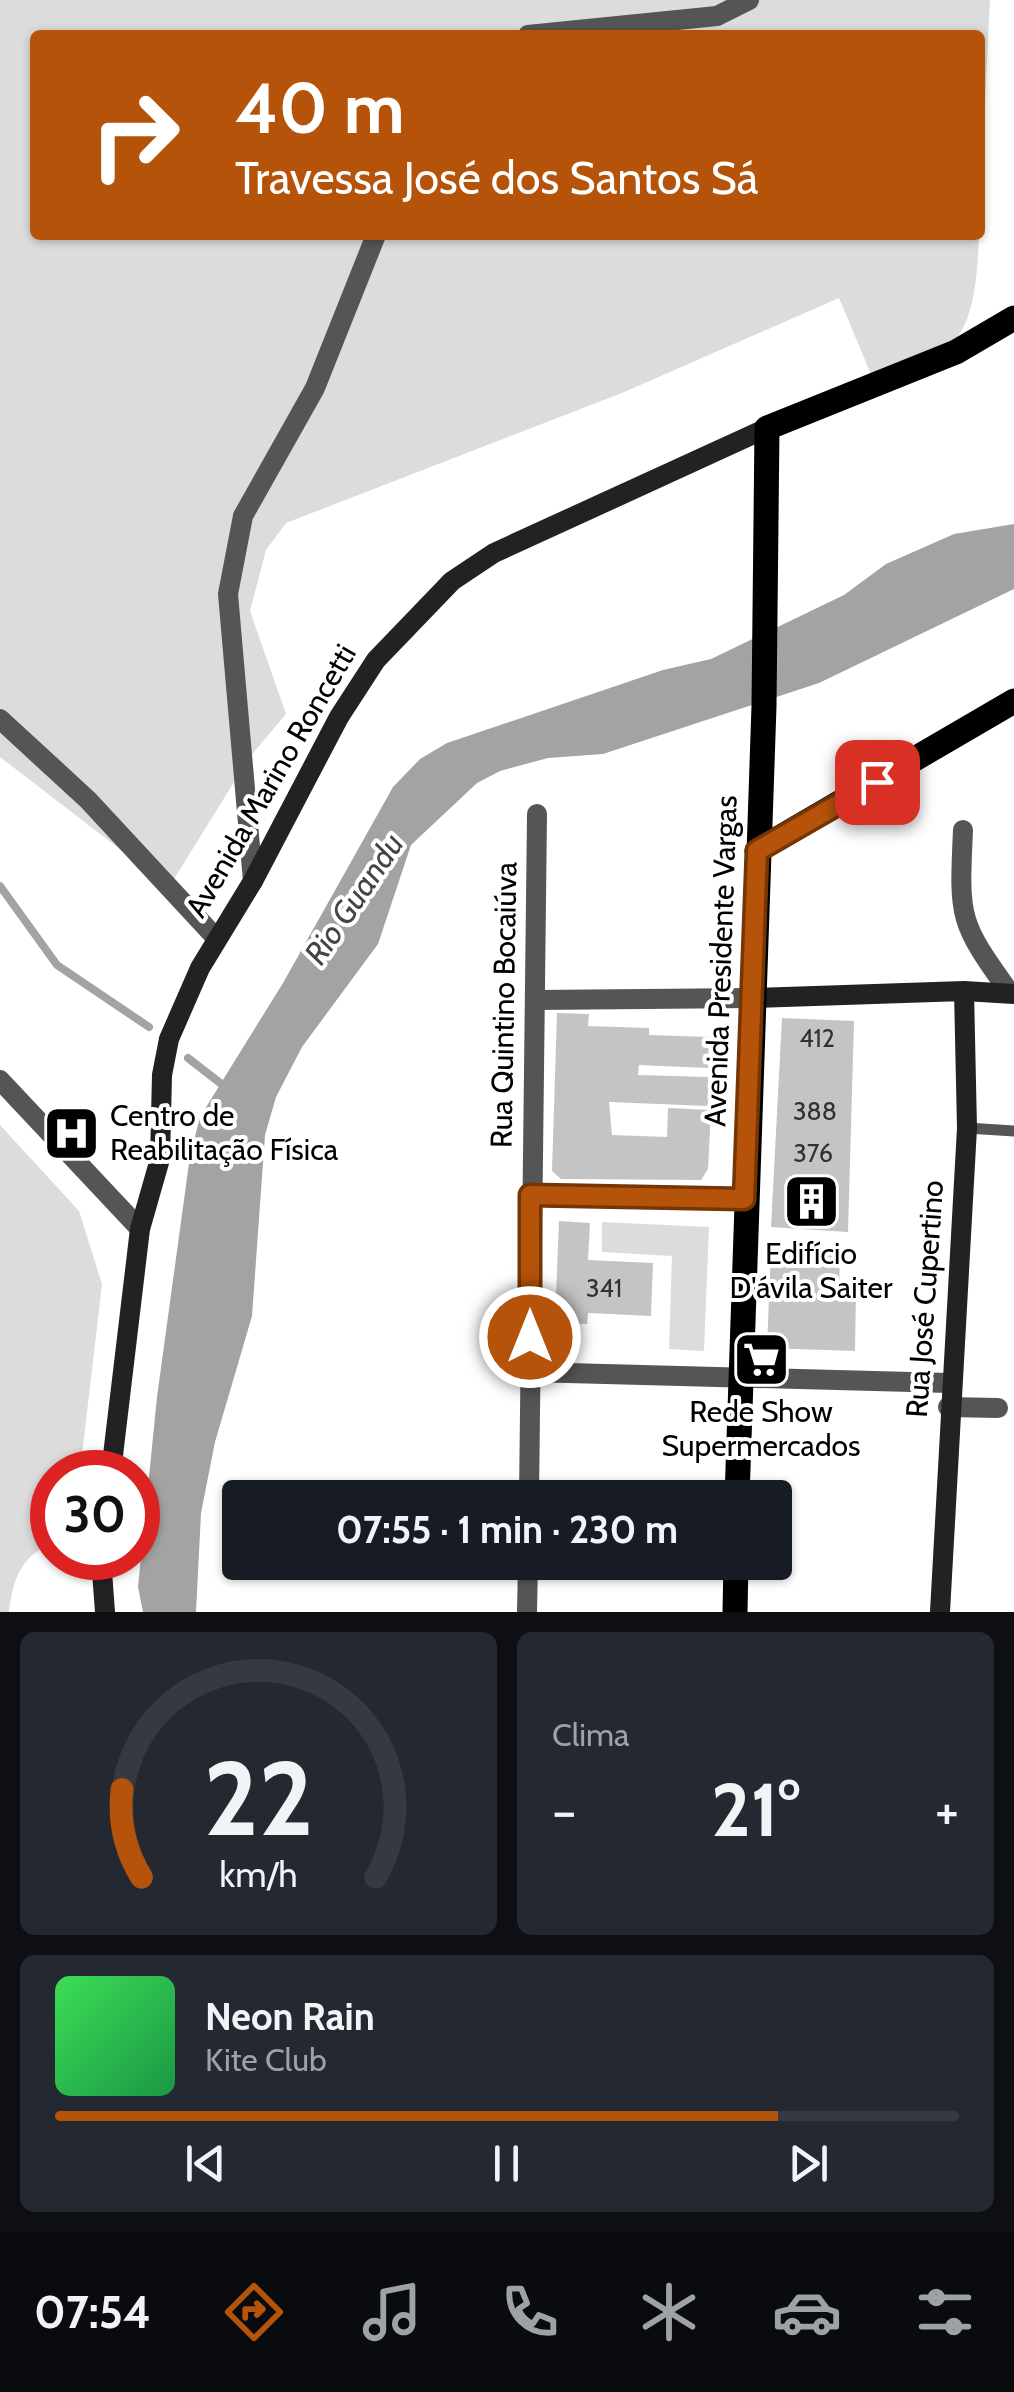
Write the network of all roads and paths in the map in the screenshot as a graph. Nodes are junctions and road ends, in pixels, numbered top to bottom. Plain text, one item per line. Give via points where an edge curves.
1 (749, 0) edge
2 (578, 30) edge
3 (374, 240) edge
4 (1014, 318) edge
5 (767, 428) junction
6 (1014, 701) edge
7 (0, 720) edge
8 (537, 814) dead end
9 (963, 830) dead end
10 (757, 851) junction
11 (253, 881) junction
12 (217, 939) junction
13 (964, 991) junction
14 (1012, 993) edge
15 (751, 998) junction
16 (536, 1000) junction
17 (0, 1080) edge
18 (967, 1128) junction
19 (1014, 1131) edge
20 (530, 1195) junction
21 (744, 1199) junction
22 (140, 1228) junction
23 (530, 1372) junction
24 (738, 1378) junction
25 (949, 1383) junction
26 (948, 1407) junction
27 (998, 1408) dead end
28 (114, 1450) edge
29 (529, 1480) edge
30 (737, 1480) edge
31 (103, 1580) edge
32 (528, 1580) edge
33 (736, 1580) edge
34 (105, 1612) edge
35 (527, 1612) edge
36 (735, 1612) edge
37 (940, 1612) edge

1 - 2 street via 717,16
3 - 11 street via 316,388 242,516 232,554 228,594
4 - 5 main road, Avenida Marino Roncetti via 956,352
5 - 10 main road, Avenida Presidente Vargas
5 - 11 street, Avenida Marino Roncetti via 494,553 452,582 376,660
6 - 10 main road
7 - 12 street via 88,800
8 - 16 street, Rua Quintino Bocaiúva
9 - 14 street via 959,904 967,930
10 - 15 main road, Avenida Presidente Vargas
11 - 12 street, Avenida Marino Roncetti
12 - 22 street, Avenida Marino Roncetti via 169,1039 160,1159
13 - 14 street
13 - 15 street
13 - 18 street, Rua José Cupertino
15 - 16 street
15 - 21 main road, Avenida Presidente Vargas
16 - 20 street, Rua Quintino Bocaiúva
17 - 22 street
18 - 19 lane
18 - 25 street, Rua José Cupertino
20 - 21 street
20 - 23 street, Rua Quintino Bocaiúva
21 - 24 main road, Avenida Presidente Vargas
22 - 28 street, Avenida Marino Roncetti
23 - 24 street
23 - 29 street, Rua Quintino Bocaiúva
24 - 25 street
24 - 30 main road, Avenida Presidente Vargas
25 - 26 street, Rua José Cupertino
26 - 27 street
26 - 37 street, Rua José Cupertino
31 - 34 street
32 - 35 street
33 - 36 main road

